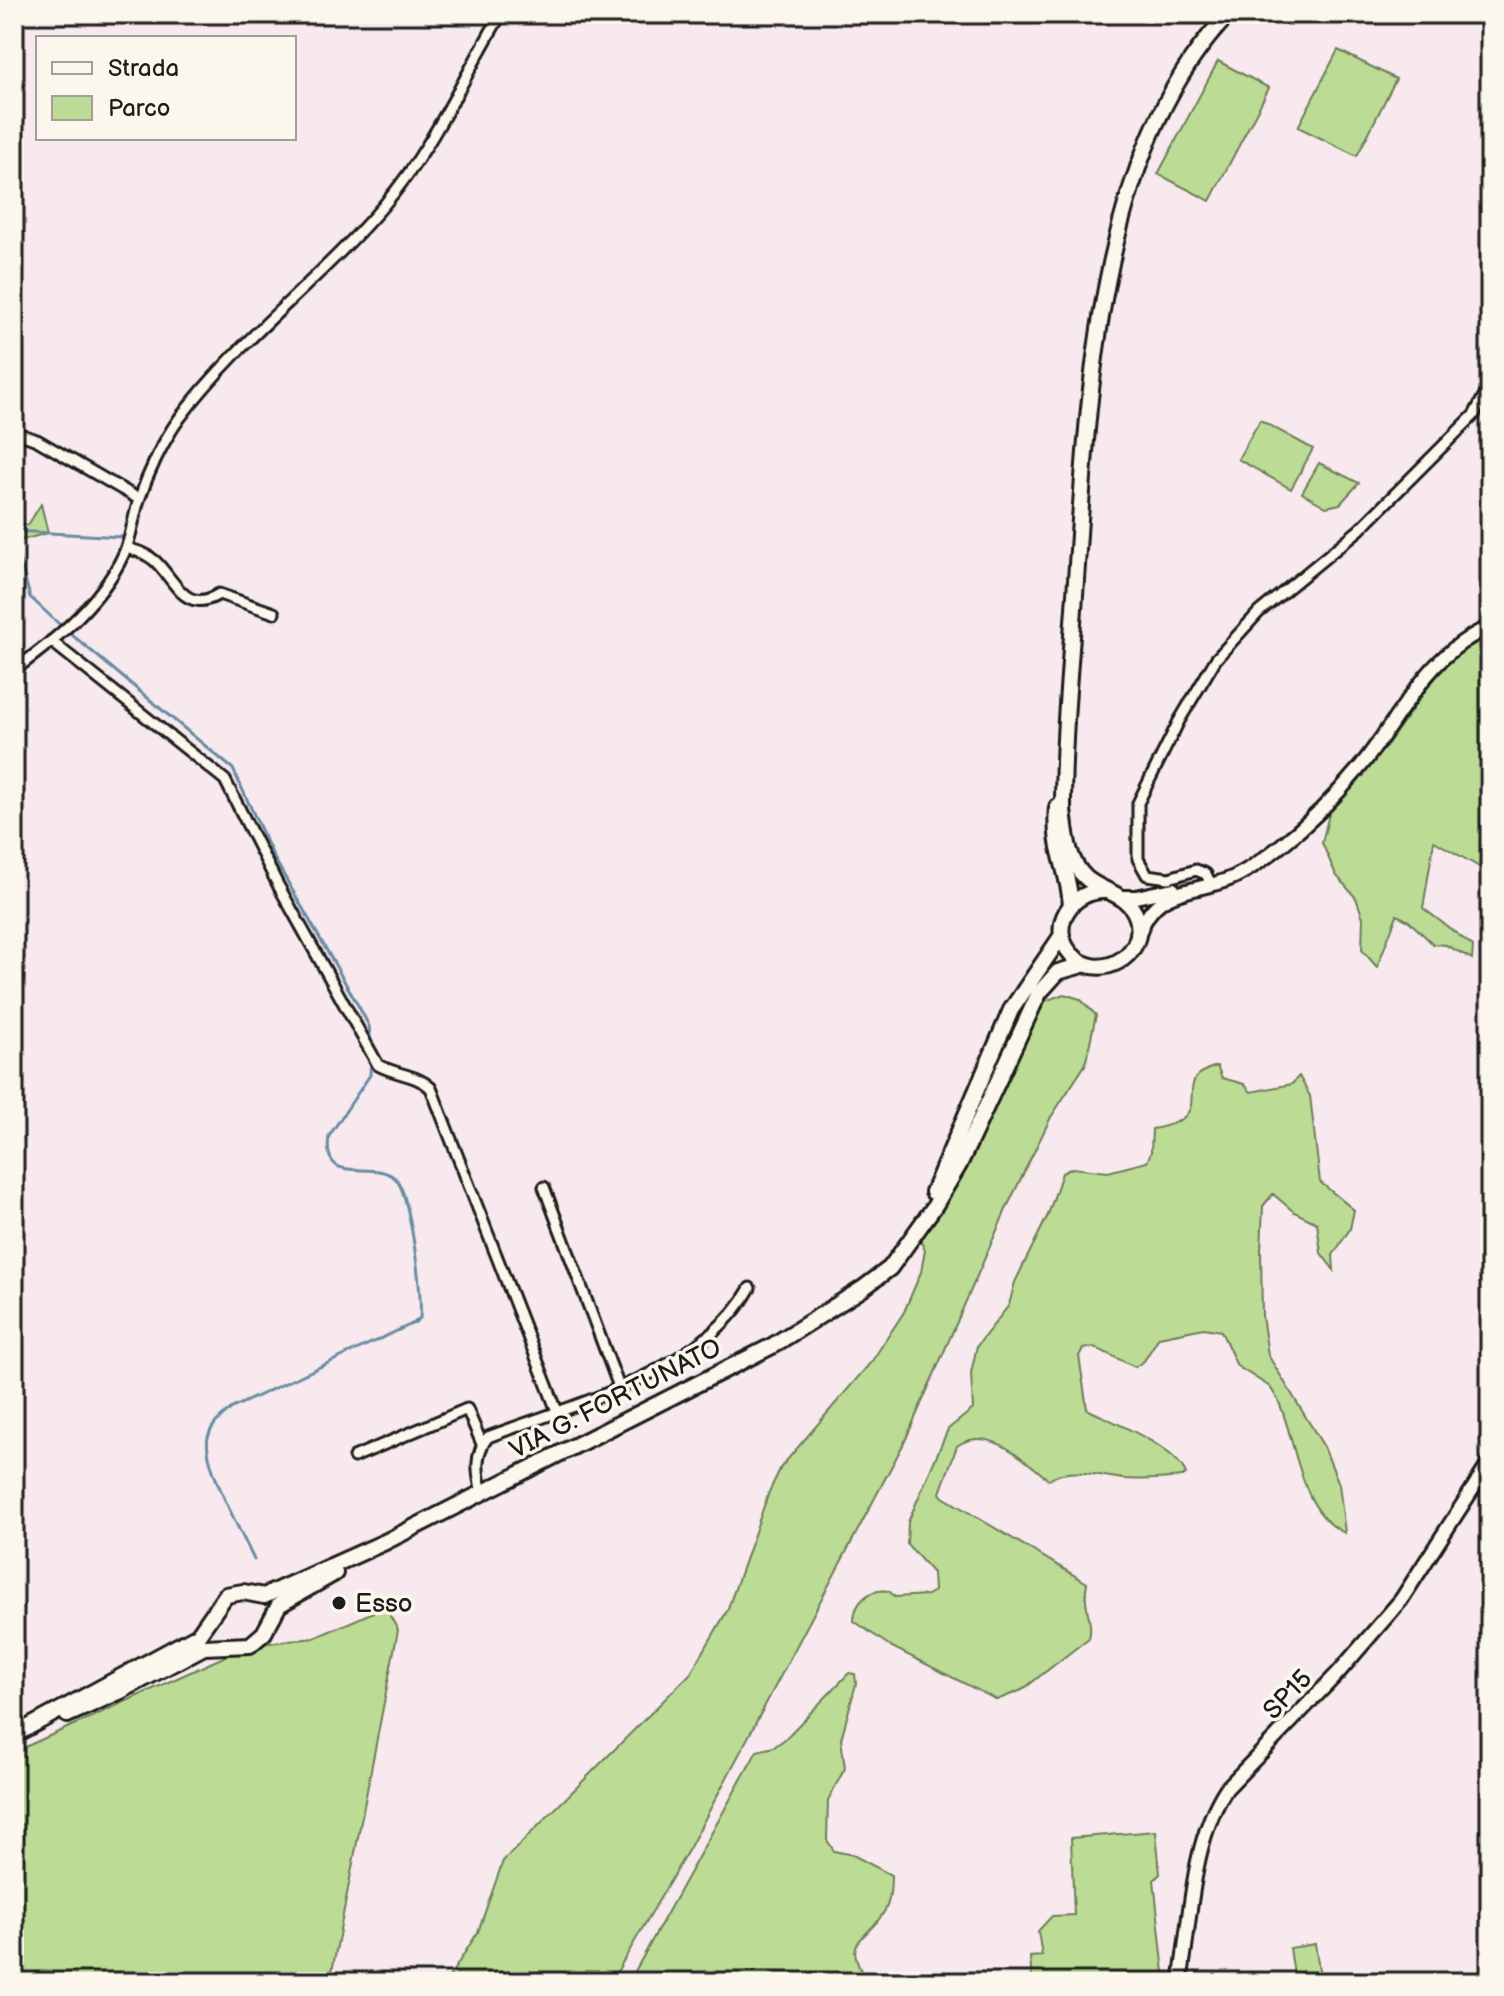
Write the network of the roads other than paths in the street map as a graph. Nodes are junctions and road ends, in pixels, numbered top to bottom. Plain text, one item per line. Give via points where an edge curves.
1 (501, 14) edge
2 (1229, 14) edge
3 (1490, 385) edge
4 (14, 432) edge
5 (139, 499) junction
6 (126, 548) junction
7 (274, 613) dead end
8 (1490, 627) edge
9 (51, 641) junction
10 (14, 670) edge
11 (1063, 779) junction
12 (1211, 884) junction
13 (1196, 888) junction
14 (1105, 891) junction
15 (1121, 897) junction
16 (1071, 905) junction
17 (1062, 935) junction
18 (1138, 936) junction
19 (1086, 964) junction
20 (544, 1187) dead end
21 (750, 1288) dead end
22 (862, 1289) junction
23 (619, 1387) junction
24 (557, 1411) junction
25 (482, 1444) junction
26 (354, 1457) dead end
27 (1490, 1462) edge
28 (482, 1493) junction
29 (385, 1542) junction
30 (252, 1594) junction
31 (212, 1617) junction
32 (267, 1624) junction
33 (231, 1646) junction
34 (33, 1726) junction
35 (14, 1735) edge
36 (1180, 1982) edge

1 - 5 street via 405,178 346,249 209,381 176,422
2 - 11 main road via 1180,78 1155,127 1113,253 1086,432
3 - 12 street via 1474,415 1359,530 1259,612 1198,686 1138,803 1137,851 1147,875 1169,878 1196,870
4 - 5 street
5 - 6 street
6 - 7 street via 153,559 186,598 198,602 219,594
6 - 9 street via 83,613
8 - 12 street via 1468,636 1432,668 1359,769 1281,846 1233,878
9 - 10 street
9 - 24 street via 225,780 376,1060 398,1076 420,1078 431,1088
11 - 14 main road via 1070,851 1084,876
11 - 16 main road via 1054,834
12 - 13 street
13 - 15 street
13 - 18 street via 1153,906
14 - 15 main road
14 - 16 main road via 1089,892
15 - 18 main road via 1135,914
16 - 17 main road
17 - 19 main road via 1070,953
17 - 22 main road, VIA G. FORTUNATO via 1011,1010 926,1206
18 - 19 main road via 1117,963
19 - 22 main road, VIA G. FORTUNATO via 1058,972 1039,993 934,1207 890,1268
20 - 23 street
21 - 23 street via 736,1313 696,1346
22 - 28 main road, VIA G. FORTUNATO via 772,1346
23 - 24 street
24 - 25 street
25 - 26 street via 467,1409
25 - 28 street via 477,1472
27 - 36 street, SP15 via 1401,1600 1214,1807 1203,1842
28 - 29 main road, VIA G. FORTUNATO
29 - 30 main road via 280,1590
29 - 32 main road via 279,1605
30 - 31 main road via 226,1595
30 - 32 main road via 264,1607
31 - 33 main road via 216,1635
31 - 34 main road via 198,1635
32 - 33 main road via 258,1640
33 - 34 main road via 204,1647 92,1706
34 - 35 main road

